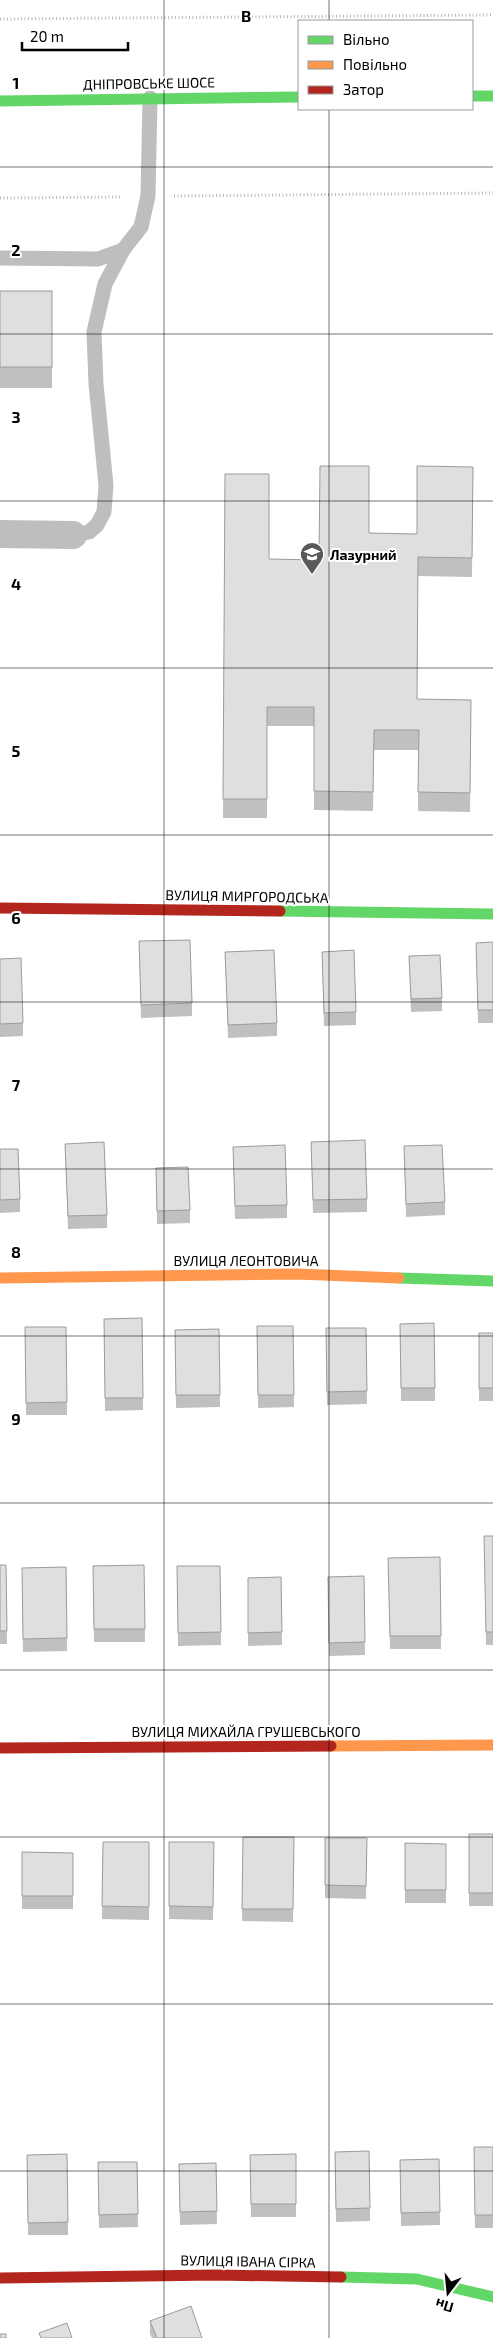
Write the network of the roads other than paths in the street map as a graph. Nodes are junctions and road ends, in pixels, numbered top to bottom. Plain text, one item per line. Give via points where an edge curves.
1 (473, 96) edge
2 (493, 96) edge
3 (298, 97) edge
4 (150, 98) junction
5 (0, 101) edge
6 (123, 250) junction
7 (0, 258) edge
8 (0, 534) edge
9 (73, 535) joint
10 (0, 908) edge
11 (493, 914) edge
12 (0, 1278) edge
13 (493, 1281) edge
14 (493, 1745) edge
15 (0, 1748) edge
16 (0, 2278) edge
17 (493, 2297) edge

1 - 2 street
3 - 4 street, ДНІПРОВСЬКЕ ШОСЕ
4 - 5 street, ДНІПРОВСЬКЕ ШОСЕ
4 - 6 lane via 148,196 141,227
6 - 7 lane via 98,259
6 - 9 lane via 105,284 94,332 106,485 104,512 98,525 89,532
8 - 9 street
10 - 11 street, ВУЛИЦЯ МИРГОРОДСЬКА
12 - 13 street, ВУЛИЦЯ ЛЕОНТОВИЧА via 297,1274
14 - 15 street, ВУЛИЦЯ МИХАЙЛА ГРУШЕВСЬКОГО
16 - 17 street, ВУЛИЦЯ ІВАНА СІРКА via 216,2275 417,2279

